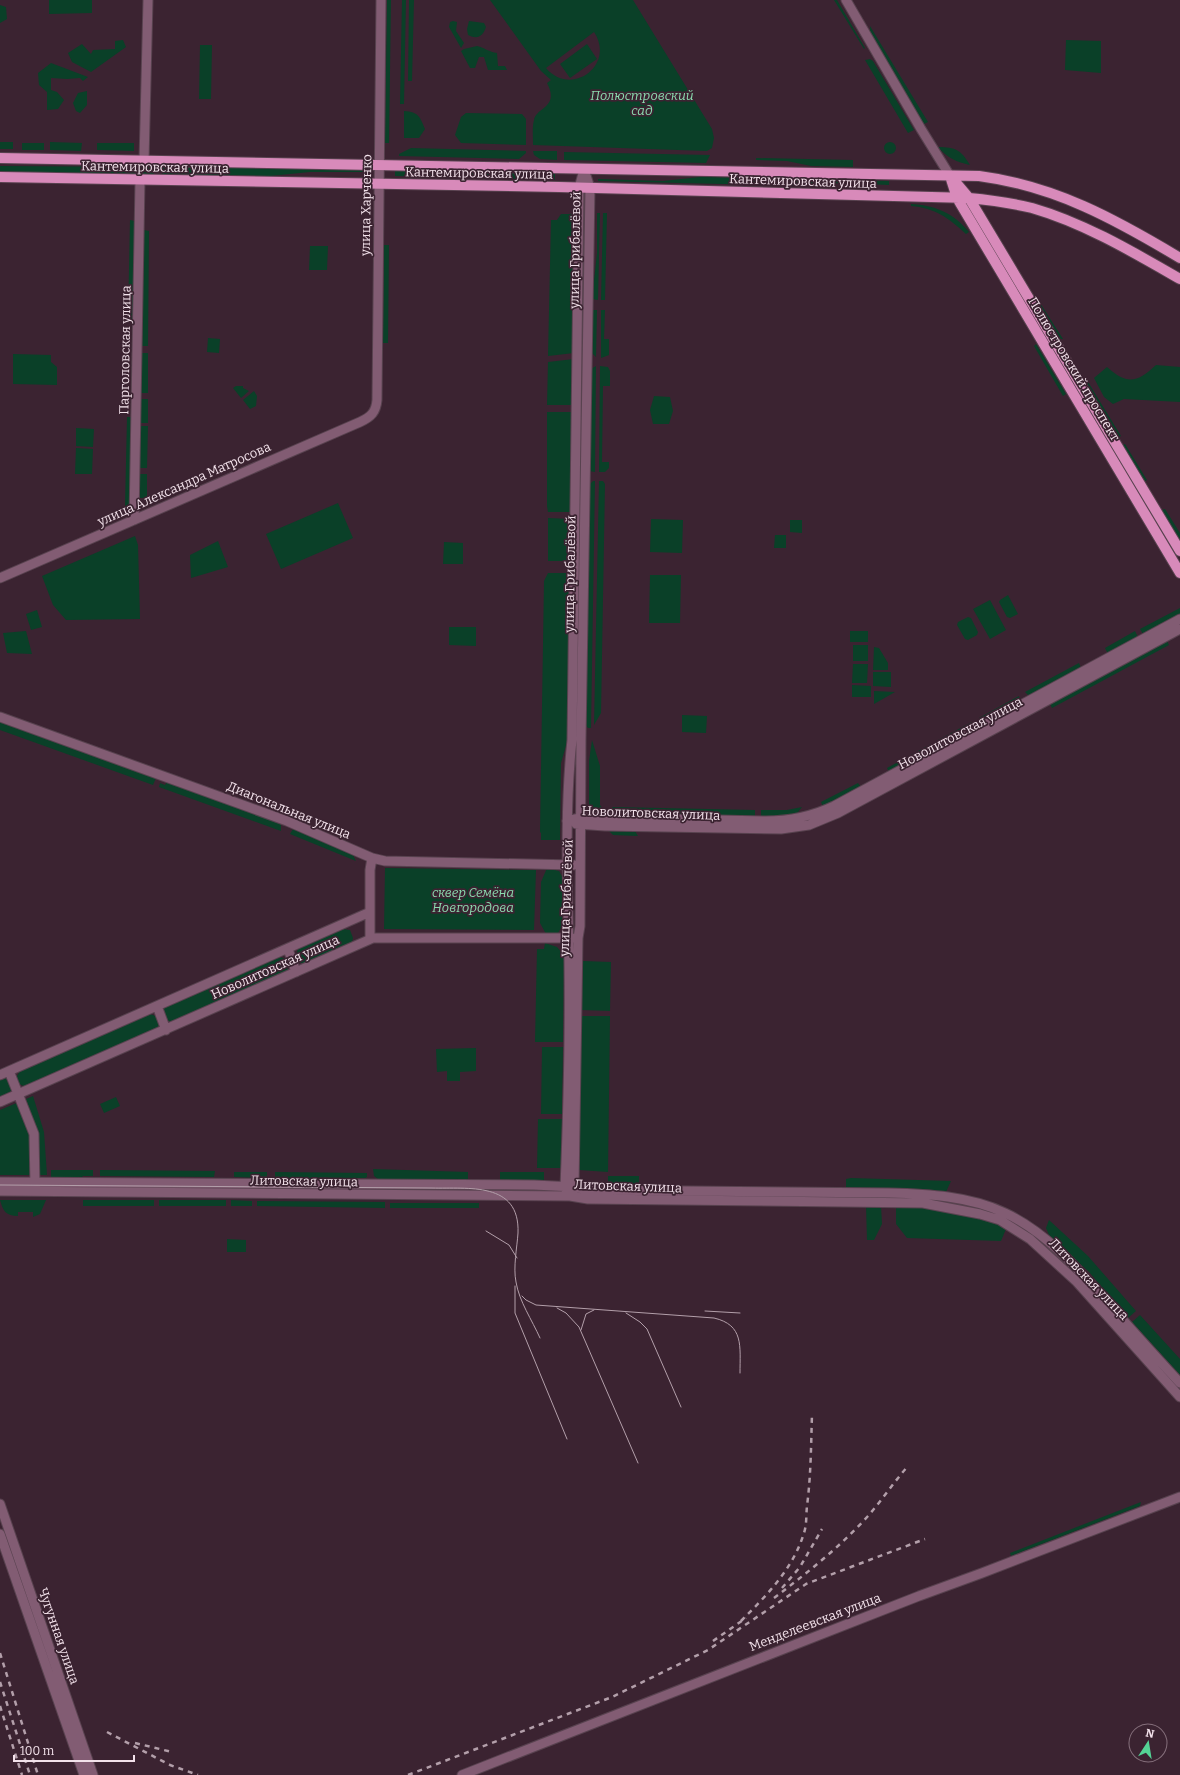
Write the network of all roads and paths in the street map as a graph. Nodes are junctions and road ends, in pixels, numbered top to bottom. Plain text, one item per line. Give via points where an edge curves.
1 (148, 0) edge
2 (381, 0) edge
3 (846, 0) edge
4 (0, 158) edge
5 (144, 160) junction
6 (380, 165) junction
7 (584, 169) junction
8 (950, 176) junction
9 (0, 177) edge
10 (140, 180) junction
11 (379, 184) junction
12 (584, 188) junction
13 (957, 198) junction
14 (969, 198) junction
15 (1180, 258) edge
16 (1180, 279) edge
17 (375, 411) joint
18 (134, 520) junction
19 (1180, 551) edge
20 (1180, 573) edge
21 (0, 578) edge
22 (1180, 619) edge
23 (1180, 629) edge
24 (0, 716) edge
25 (567, 821) junction
26 (582, 821) junction
27 (372, 858) junction
28 (568, 865) junction
29 (581, 865) junction
30 (370, 912) junction
31 (568, 938) junction
32 (578, 938) junction
33 (370, 939) junction
34 (288, 949) junction
35 (296, 972) junction
36 (157, 1006) junction
37 (166, 1030) junction
38 (9, 1072) junction
39 (0, 1076) edge
40 (19, 1094) junction
41 (0, 1102) edge
42 (0, 1182) edge
43 (35, 1182) junction
44 (570, 1187) junction
45 (0, 1191) edge
46 (35, 1191) junction
47 (570, 1196) junction
48 (1180, 1383) edge
49 (1180, 1397) edge
50 (1180, 1497) edge
51 (0, 1504) edge
52 (0, 1534) edge
53 (84, 1775) edge
54 (93, 1775) edge
55 (462, 1775) edge

1 - 5 street
2 - 6 street, улица Харченко
3 - 8 street, Полюстровский проспект
4 - 5 main road, Кантемировская улица
5 - 6 main road, Кантемировская улица
6 - 7 main road, Кантемировская улица
6 - 11 street, улица Харченко
7 - 8 main road, Кантемировская улица
7 - 12 street, улица Грибалёвой
8 - 13 main road, Полюстровский проспект
8 - 14 main road, Полюстровский проспект
8 - 15 main road, Кантемировская улица via 979,176 1009,181 1073,200
9 - 10 main road, Кантемировская улица
10 - 11 main road, Кантемировская улица
10 - 18 street, Парголовская улица
11 - 12 main road, Кантемировская улица
11 - 17 street, улица Харченко
12 - 13 main road, Кантемировская улица
12 - 25 street, улица Грибалёвой via 579,304 572,740 568,772
12 - 26 street, улица Грибалёвой
13 - 14 main road, Кантемировская улица
13 - 20 main road, Полюстровский проспект
14 - 16 main road, Кантемировская улица via 1013,204 1047,213 1120,246
14 - 19 main road, Полюстровский проспект
17 - 18 street, улица Александра Матросова via 372,416 360,422
18 - 21 street, улица Александра Матросова
22 - 26 street, Новолитовская улица via 841,802 806,817 765,821
23 - 26 street, Новолитовская улица via 816,823 795,828 765,830
24 - 27 street, Диагональная улица via 287,821
25 - 26 street, Новолитовская улица
25 - 28 street, улица Грибалёвой
26 - 29 street, улица Грибалёвой
27 - 28 street, Диагональная улица via 386,861
27 - 30 street
28 - 29 street, Диагональная улица
28 - 31 street, улица Грибалёвой
29 - 32 street, улица Грибалёвой
30 - 33 street
30 - 34 street, Новолитовская улица
31 - 32 street, Новолитовская улица
31 - 33 street, Новолитовская улица
31 - 44 street, улица Грибалёвой
32 - 44 street, улица Грибалёвой
33 - 35 street, Новолитовская улица
34 - 35 street
34 - 36 street, Новолитовская улица
35 - 37 street, Новолитовская улица
36 - 37 street
36 - 38 street, Новолитовская улица
37 - 40 street, Новолитовская улица
38 - 39 street, Новолитовская улица
38 - 40 street
40 - 41 street, Новолитовская улица
40 - 43 street via 34,1134
42 - 43 street, Литовская улица
43 - 44 street, Литовская улица
43 - 46 street
44 - 47 street, улица Грибалёвой
44 - 48 street, Литовская улица via 588,1190 924,1194 953,1198 1004,1212 1052,1245 1084,1276
45 - 46 street, Литовская улица
46 - 47 street, Литовская улица
47 - 49 street, Литовская улица via 588,1199 923,1203 951,1207 1000,1220 1030,1239 1059,1264 1120,1328
50 - 55 street, Менделеевская улица
51 - 54 street, Чугунная улица
52 - 53 street, Чугунная улица

